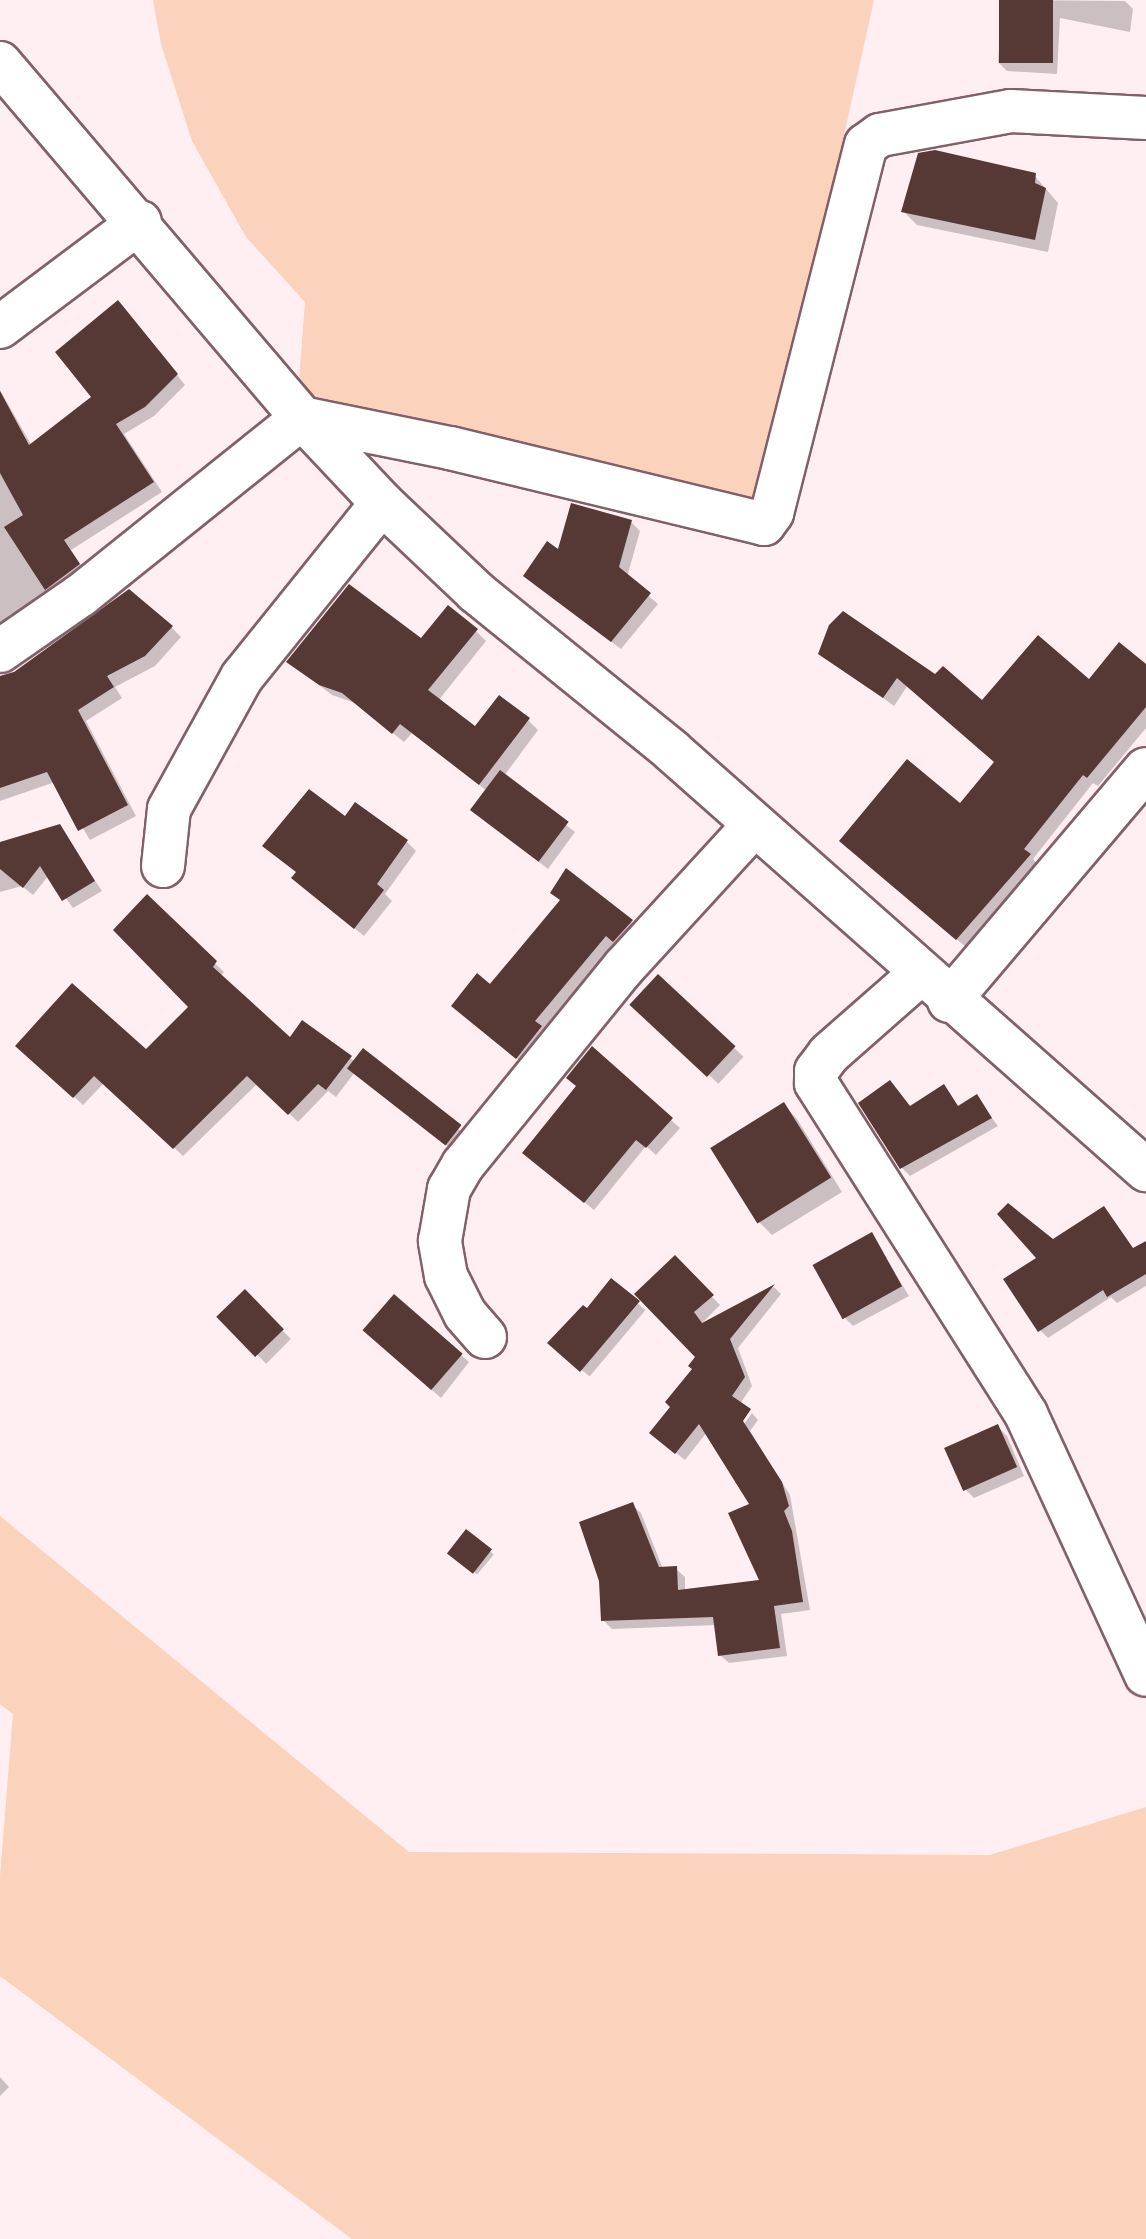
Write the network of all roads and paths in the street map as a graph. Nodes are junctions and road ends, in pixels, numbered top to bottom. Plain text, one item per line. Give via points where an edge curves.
1 (0, 63) edge
2 (1146, 118) edge
3 (140, 222) junction
4 (0, 327) edge
5 (302, 418) junction
6 (382, 503) junction
7 (0, 651) edge
8 (1146, 769) edge
9 (754, 824) junction
10 (163, 866) dead end
11 (934, 987) junction
12 (1146, 1170) edge
13 (485, 1337) dead end
14 (1146, 1675) edge

1 - 3 street
2 - 5 street via 1011,112 880,135 866,145 772,513 761,526
3 - 4 street
3 - 5 street
5 - 6 street
5 - 7 street via 80,596
6 - 9 street via 476,592
6 - 10 street via 242,677 169,809
8 - 11 street
9 - 11 street
9 - 13 street via 624,967 449,1189 440,1240 446,1276
11 - 12 street
11 - 14 street via 829,1054 816,1083 1026,1414

